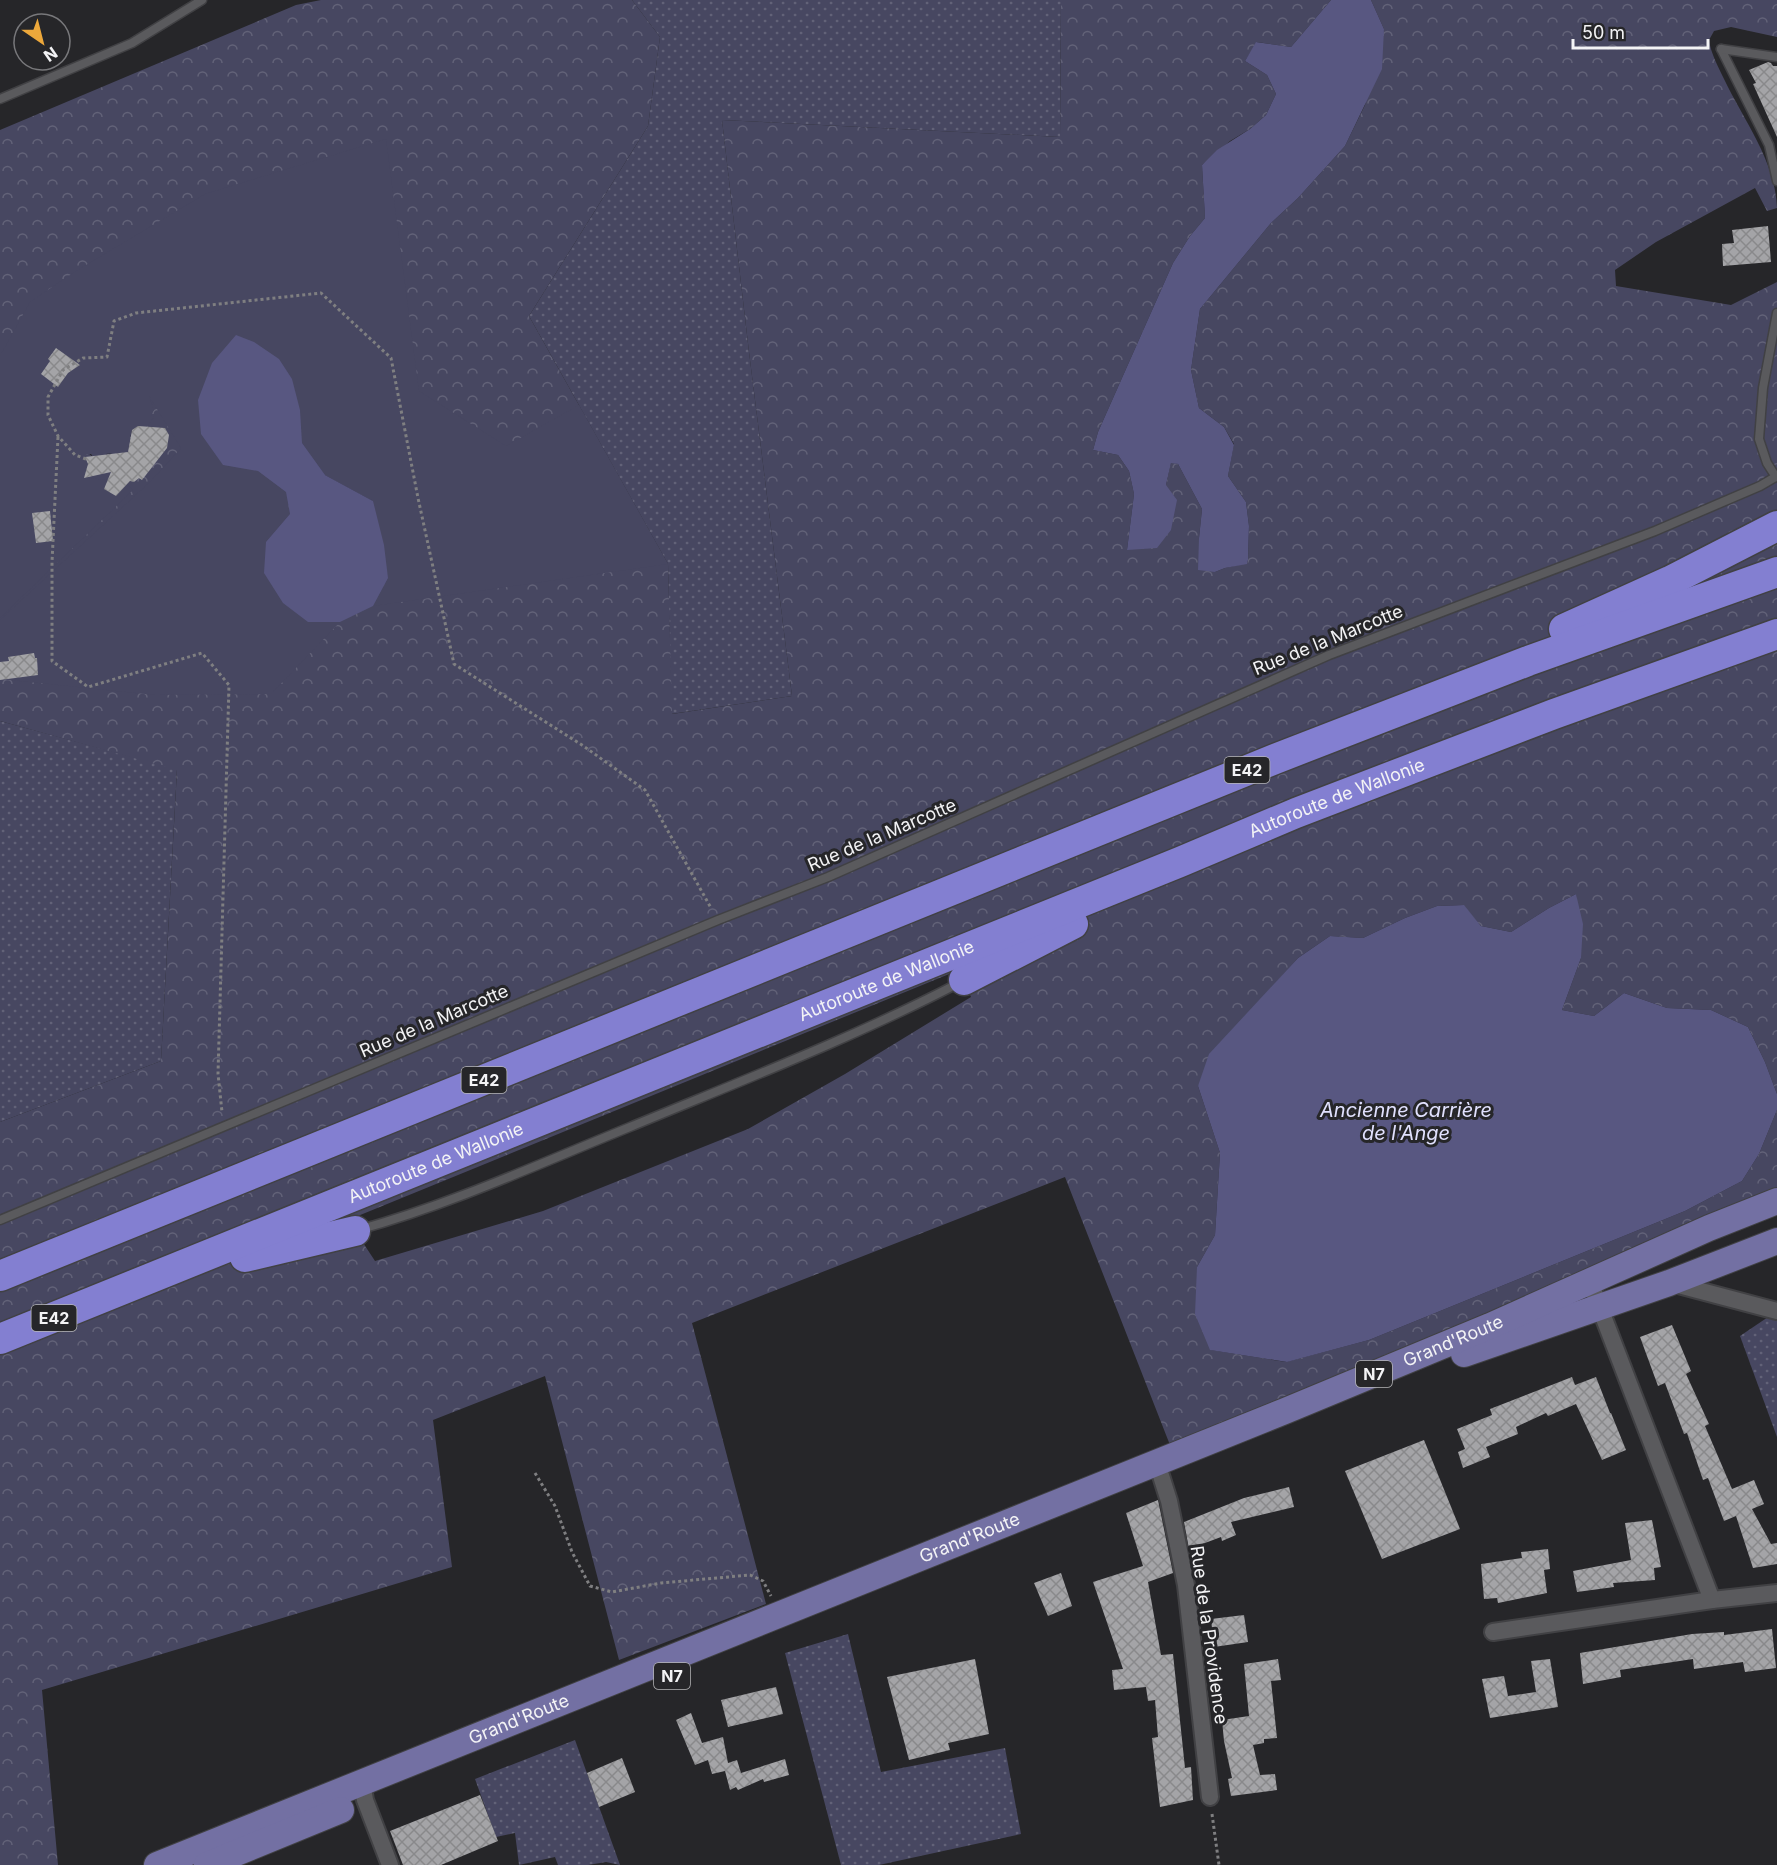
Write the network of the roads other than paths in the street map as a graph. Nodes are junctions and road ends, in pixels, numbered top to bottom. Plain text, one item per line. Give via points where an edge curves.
1 (202, 0) edge
2 (1777, 57) edge
3 (0, 99) edge
4 (1777, 181) edge
5 (1777, 313) edge
6 (1777, 477) edge
7 (1777, 526) edge
8 (1777, 572) edge
9 (1777, 634) edge
10 (1528, 661) junction
11 (1179, 862) junction
12 (964, 980) joint
13 (1777, 1201) edge
14 (0, 1220) edge
15 (355, 1231) joint
16 (1777, 1241) edge
17 (0, 1276) edge
18 (1590, 1282) junction
19 (1669, 1282) junction
20 (107, 1297) junction
21 (1600, 1307) junction
22 (1777, 1311) edge
23 (0, 1339) edge
24 (1159, 1471) junction
25 (1777, 1593) edge
26 (1712, 1600) junction
27 (1493, 1632) dead end
28 (364, 1792) junction
29 (1210, 1797) road end
30 (157, 1865) edge
31 (207, 1865) edge
32 (390, 1865) edge

1 - 3 lane via 132,43
2 - 4 lane via 1721,49 1769,145
5 - 6 lane via 1763,388 1759,439 1767,463
6 - 14 lane, Rue de la Marcotte via 1655,531 1329,655 828,877
7 - 10 highway via 1562,630
8 - 10 highway, E42
9 - 11 highway, Autoroute de Wallonie / E42 via 1543,718
10 - 17 highway, E42 via 1275,759
11 - 12 highway via 1102,909
11 - 20 highway, Autoroute de Wallonie / E42
12 - 15 lane via 845,1039 488,1185
13 - 18 main road, Grand'Route / N7
15 - 20 highway via 253,1255
16 - 19 main road, Grand'Route / N7
18 - 21 street
18 - 24 main road, Grand'Route / N7
19 - 21 main road, Grand'Route / N7
19 - 22 street
20 - 23 highway, Autoroute de Wallonie / E42
21 - 24 main road, Grand'Route / N7
21 - 26 street
24 - 28 main road, Grand'Route / N7
24 - 28 main road, Grand'Route / N7 via 779,1615
24 - 29 street, Rue de la Providence via 1186,1585
25 - 26 street
26 - 27 street
28 - 30 main road, Grand'Route / N7
28 - 31 main road, Grand'Route / N7
28 - 32 street

